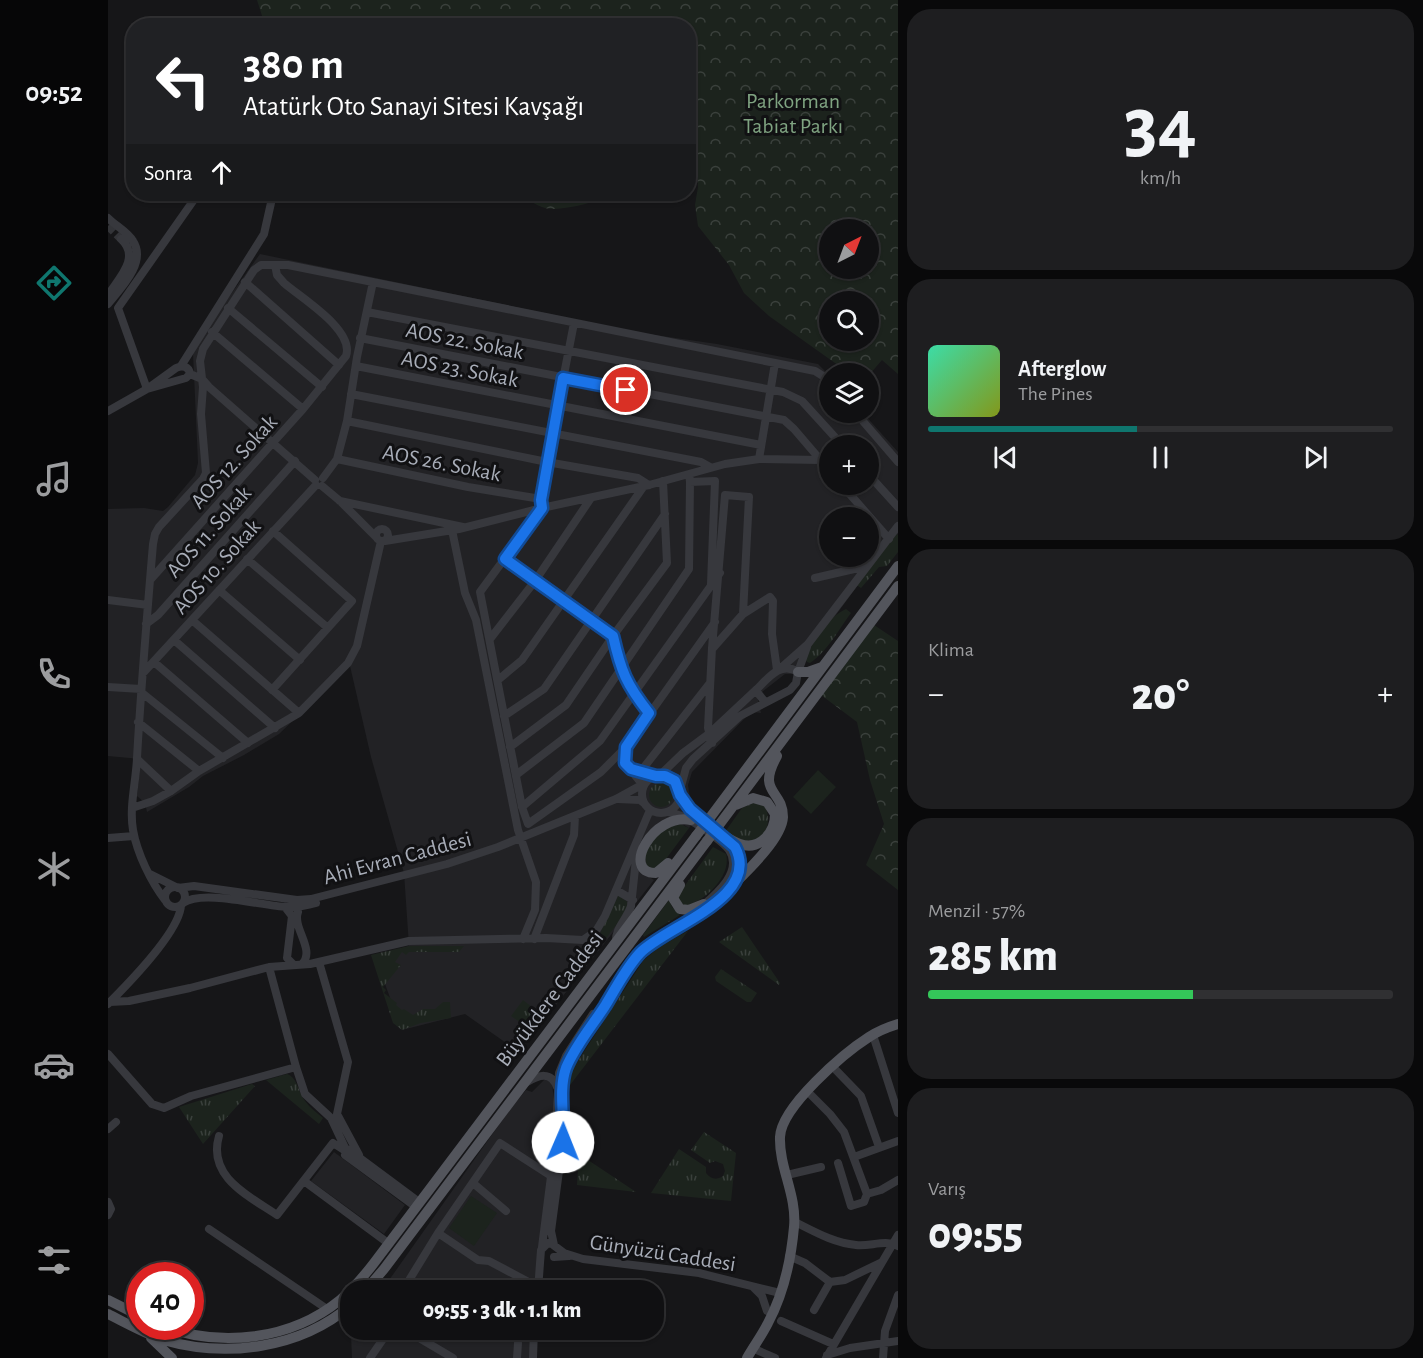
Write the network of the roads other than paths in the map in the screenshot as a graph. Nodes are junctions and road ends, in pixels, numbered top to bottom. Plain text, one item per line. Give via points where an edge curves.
1 (193, 201) edge
2 (271, 201) edge
3 (108, 218) edge
4 (108, 223) edge
5 (119, 228) junction
6 (121, 239) tunnel mouth
7 (275, 265) junction
8 (245, 282) junction
9 (373, 282) junction
10 (108, 295) edge
11 (108, 304) edge
12 (228, 308) junction
13 (367, 312) junction
14 (574, 323) junction
15 (212, 332) junction
16 (360, 338) junction
17 (568, 351) junction
18 (775, 363) junction
19 (339, 365) junction
20 (181, 366) junction
21 (356, 366) junction
22 (190, 372) junction
23 (819, 374) edge
24 (563, 378) junction
25 (202, 379) junction
26 (322, 387) junction
27 (147, 389) junction
28 (770, 390) junction
29 (351, 394) junction
30 (557, 406) junction
31 (303, 409) junction
32 (108, 411) edge
33 (766, 417) junction
34 (347, 421) junction
35 (864, 423) edge
36 (552, 434) junction
37 (833, 435) edge
38 (273, 442) junction
39 (761, 446) junction
40 (337, 459) junction
41 (759, 459) junction
42 (819, 459) edge
43 (819, 460) edge
44 (295, 461) junction
45 (547, 462) junction
46 (898, 462) edge
47 (710, 467) junction
48 (689, 478) junction
49 (663, 481) junction
50 (319, 482) junction
51 (646, 485) junction
52 (879, 486) edge
53 (851, 495) edge
54 (591, 498) junction
55 (340, 501) junction
56 (541, 504) junction
57 (898, 507) edge
58 (665, 514) junction
59 (898, 526) edge
60 (467, 527) junction
61 (452, 530) junction
62 (273, 531) junction
63 (381, 536) junction
64 (889, 539) junction
65 (879, 551) edge
66 (247, 559) junction
67 (505, 559) junction
68 (898, 566) edge
69 (863, 567) edge
70 (866, 567) edge
71 (720, 572) junction
72 (815, 578) dead end
73 (151, 579) junction
74 (535, 581) junction
75 (711, 584) junction
76 (898, 586) edge
77 (219, 590) junction
78 (108, 600) edge
79 (563, 600) junction
80 (352, 601) junction
81 (148, 605) junction
82 (366, 613) junction
83 (742, 614) junction
84 (192, 620) junction
85 (592, 621) junction
86 (715, 622) junction
87 (146, 624) junction
88 (328, 628) junction
89 (613, 636) junction
90 (490, 639) junction
91 (174, 640) junction
92 (808, 644) junction
93 (712, 648) junction
94 (300, 660) junction
95 (154, 662) junction
96 (823, 667) junction
97 (620, 669) junction
98 (780, 669) junction
99 (144, 672) junction
100 (798, 672) junction
101 (498, 680) junction
102 (711, 682) junction
103 (108, 687) edge
104 (757, 689) junction
105 (141, 690) junction
106 (272, 690) junction
107 (634, 694) junction
108 (765, 702) junction
109 (299, 712) junction
110 (649, 713) junction
111 (504, 716) junction
112 (138, 722) junction
113 (275, 728) junction
114 (710, 733) junction
115 (781, 742) junction
116 (248, 743) junction
117 (712, 743) junction
118 (510, 747) junction
119 (626, 747) junction
120 (223, 758) junction
121 (137, 759) junction
122 (610, 764) junction
123 (628, 766) junction
124 (199, 771) junction
125 (641, 771) junction
126 (516, 775) junction
127 (658, 776) junction
128 (644, 784) junction
129 (171, 791) junction
130 (680, 792) junction
131 (616, 799) junction
132 (644, 803) junction
133 (522, 807) junction
134 (132, 808) junction
135 (650, 810) junction
136 (729, 811) junction
137 (669, 812) junction
138 (575, 816) junction
139 (691, 820) junction
140 (721, 830) junction
141 (642, 832) junction
142 (134, 836) junction
143 (108, 838) edge
144 (521, 840) junction
145 (686, 848) junction
146 (687, 866) junction
147 (149, 873) junction
148 (177, 887) junction
149 (730, 888) junction
150 (616, 890) junction
151 (633, 900) junction
152 (166, 902) junction
153 (182, 904) junction
154 (704, 904) junction
155 (285, 907) junction
156 (303, 907) junction
157 (170, 931) junction
158 (523, 939) junction
159 (534, 939) junction
160 (616, 942) junction
161 (319, 962) junction
162 (298, 965) junction
163 (269, 967) junction
164 (109, 1003) edge
165 (898, 1024) edge
166 (873, 1035) junction
167 (108, 1054) edge
168 (296, 1067) junction
169 (833, 1067) junction
170 (524, 1084) junction
171 (558, 1091) junction
172 (807, 1091) junction
173 (898, 1113) edge
174 (116, 1122) dead end
175 (108, 1129) edge
176 (219, 1136) dead end
177 (898, 1141) edge
178 (879, 1147) junction
179 (347, 1152) junction
180 (854, 1157) junction
181 (360, 1158) junction
182 (838, 1163) dead end
183 (821, 1167) dead end
184 (787, 1175) junction
185 (551, 1176) junction
186 (898, 1180) edge
187 (304, 1181) junction
188 (472, 1183) junction
189 (867, 1194) junction
190 (108, 1202) edge
191 (417, 1205) junction
192 (506, 1211) dead end
193 (108, 1215) edge
194 (795, 1222) junction
195 (209, 1229) dead end
196 (438, 1233) junction
197 (897, 1242) edge
198 (388, 1244) junction
199 (555, 1246) junction
200 (542, 1251) junction
201 (572, 1256) junction
202 (789, 1256) junction
203 (554, 1257) junction
204 (882, 1262) junction
205 (374, 1280) edge
206 (409, 1280) edge
207 (522, 1280) edge
208 (539, 1280) edge
209 (830, 1282) junction
210 (752, 1286) junction
211 (778, 1290) junction
212 (898, 1295) edge
213 (108, 1300) edge
214 (126, 1309) edge
215 (327, 1309) junction
216 (814, 1310) dead end
217 (767, 1311) junction
218 (340, 1313) edge
219 (108, 1314) edge
220 (781, 1321) dead end
221 (126, 1323) edge
222 (759, 1336) junction
223 (204, 1337) edge
224 (153, 1340) edge
225 (165, 1340) edge
226 (382, 1340) edge
227 (423, 1340) edge
228 (534, 1340) edge
229 (898, 1341) edge
230 (518, 1343) dead end
231 (833, 1344) junction
232 (883, 1344) junction
233 (234, 1350) junction
234 (750, 1353) edge
235 (827, 1356) edge
236 (172, 1358) edge
237 (208, 1358) edge
238 (370, 1358) edge
239 (453, 1358) edge
240 (517, 1358) edge
241 (533, 1358) edge
242 (775, 1358) edge
243 (883, 1358) edge

1 - 27 street via 118,308
2 - 20 street via 264,234
3 - 5 street
4 - 5 street
5 - 11 street via 135,243 138,259
6 - 10 street via 131,257
7 - 8 street via 261,265
7 - 9 street
7 - 19 street via 284,283 332,323 347,341 348,350
8 - 12 street
8 - 19 street
9 - 13 street
9 - 14 street
12 - 15 street
12 - 26 street
13 - 16 street
13 - 17 street
14 - 17 street
14 - 18 street
15 - 25 street via 200,361
15 - 31 street
16 - 21 street
16 - 24 street, AOS 22. Sokak
17 - 24 street
17 - 28 street
18 - 23 street
18 - 28 street
19 - 26 street, AOS 12. Sokak
20 - 22 street
20 - 27 street
21 - 29 street
21 - 30 street, AOS 23. Sokak
22 - 25 street
22 - 27 street via 186,378
24 - 30 street
24 - 33 street, AOS 22. Sokak
25 - 38 street
25 - 73 street via 206,473 155,534
26 - 31 street, AOS 12. Sokak
27 - 32 street
28 - 33 street
28 - 37 street via 802,401
29 - 34 street
29 - 36 street
30 - 36 street
30 - 39 street, AOS 23. Sokak
31 - 38 street, AOS 12. Sokak
33 - 39 street
33 - 42 street, AOS 22. Sokak via 788,423
34 - 40 street
34 - 45 street
35 - 46 street
36 - 45 street
36 - 47 street via 701,462
38 - 44 street
38 - 73 street, AOS 12. Sokak
39 - 41 street
40 - 50 street, AOS 10. Sokak
40 - 56 street, AOS 26. Sokak
41 - 43 street
41 - 47 street
44 - 50 street
44 - 87 street, AOS 11. Sokak
45 - 51 street via 638,478
45 - 56 street
47 - 48 street
48 - 49 street
48 - 75 street via 715,481
48 - 97 street via 689,569
49 - 51 street
49 - 58 street
50 - 55 street
50 - 62 street, AOS 10. Sokak
51 - 54 street
51 - 79 street
52 - 57 street
53 - 64 street
54 - 56 street
54 - 74 street
55 - 60 street
55 - 63 street
56 - 60 street
56 - 67 street
58 - 85 street
58 - 89 street via 667,563
59 - 64 street
60 - 61 street
61 - 63 street
61 - 144 street via 465,593 476,620
62 - 66 street, AOS 10. Sokak
62 - 80 street
63 - 82 street
64 - 65 street
66 - 77 street, AOS 10. Sokak
66 - 88 street
67 - 74 street
67 - 90 street via 480,592
68 - 96 main road, Büyükdere Caddesi
69 - 72 street
70 - 92 street
71 - 75 street
71 - 83 street via 725,495 749,497
71 - 86 street
73 - 81 street
74 - 79 street
74 - 90 street
75 - 107 street
76 - 115 main road, Büyükdere Caddesi
77 - 84 street, AOS 10. Sokak
77 - 94 street
78 - 81 street
79 - 85 street
79 - 101 street via 522,660
80 - 82 street
80 - 88 street
81 - 87 street
82 - 109 street via 348,663
83 - 93 street
83 - 98 street via 770,597 773,601 772,634
84 - 91 street, AOS 10. Sokak
84 - 106 street
85 - 89 street
85 - 111 street via 544,688
86 - 93 street
86 - 110 street
87 - 99 street
88 - 94 street
89 - 97 street
89 - 118 street via 566,705
90 - 101 street
91 - 95 street, AOS 10. Sokak
91 - 113 street
92 - 98 street
92 - 100 street
93 - 102 street
94 - 106 street
95 - 99 street, AOS 10. Sokak
95 - 116 street
96 - 100 main road
96 - 145 main road, Büyükdere Caddesi, bridge
97 - 107 street
97 - 126 street via 584,723
98 - 100 street
98 - 104 street
99 - 105 street
100 - 108 street via 790,690
101 - 111 street
102 - 114 street
102 - 125 street
103 - 105 street
104 - 108 street
104 - 114 street
105 - 112 street
105 - 120 street
106 - 109 street
107 - 110 street
107 - 133 street via 600,741
108 - 117 street via 740,716
109 - 113 street
110 - 119 street
111 - 118 street
112 - 121 street
112 - 124 street
113 - 116 street
114 - 117 street
114 - 127 street
115 - 136 main road, Büyükdere Caddesi
115 - 149 main road via 769,777 782,812 781,827
116 - 120 street
117 - 130 street via 686,768
118 - 126 street
119 - 122 street
119 - 123 street
120 - 124 street
121 - 129 street
121 - 134 street
122 - 123 street
122 - 133 street via 528,824
123 - 125 street
123 - 128 street
124 - 129 street
125 - 127 street
126 - 133 street
127 - 128 street
127 - 130 street via 675,781
128 - 131 street, Ahi Evran Caddesi
128 - 132 street
129 - 134 street
130 - 137 street via 677,805
130 - 140 street via 698,817
131 - 132 street
131 - 138 street, Ahi Evran Caddesi
132 - 135 street
134 - 142 street
135 - 137 street
135 - 141 street
136 - 140 main road, Büyükdere Caddesi
136 - 140 main road via 744,800 762,799 774,810 774,825 755,845 740,844
137 - 139 street
138 - 144 street, Ahi Evran Caddesi
138 - 159 street via 574,835
139 - 145 main road via 678,819 661,827 647,841 640,864 648,872 656,873
139 - 154 street via 723,844 733,860 730,875
140 - 146 main road, Büyükdere Caddesi, bridge
140 - 149 street via 740,860
141 - 150 street
141 - 151 street via 634,862
142 - 143 street
142 - 147 street
144 - 148 street, Ahi Evran Caddesi via 447,864 311,899
144 - 156 street, Ahi Evran Caddesi via 471,861
144 - 158 street via 534,872 536,904
145 - 160 main road, Büyükdere Caddesi
146 - 154 main road via 674,894 675,903 684,910
146 - 170 main road, Büyükdere Caddesi
147 - 148 street, Ahi Evran Caddesi
147 - 152 street
148 - 152 street via 167,891
148 - 153 street via 184,894
149 - 199 street via 707,910 642,951 568,1065 563,1080 563,1142 551,1231
150 - 151 street
150 - 159 street via 606,916 588,938
151 - 160 street
152 - 153 street via 172,907
152 - 157 street
153 - 155 street, Ahi Evran Caddesi via 204,897
153 - 157 street
154 - 171 street via 647,939 635,951 566,1056 559,1073
155 - 156 street, Ahi Evran Caddesi
155 - 162 street via 292,916 287,958
156 - 162 street via 296,914 307,954
157 - 164 street
158 - 159 street
158 - 161 street via 410,941
160 - 191 main road, Büyükdere Caddesi
161 - 162 street
161 - 181 street via 348,1062 337,1114
162 - 163 street
163 - 164 street via 190,988
163 - 168 street
165 - 166 main road
166 - 169 main road
166 - 173 street
167 - 168 street via 152,1104 164,1108 191,1096
168 - 179 street via 306,1094 331,1118
169 - 172 main road
169 - 178 street via 861,1096
170 - 171 street via 547,1075
170 - 205 main road, Büyükdere Caddesi
171 - 185 street
172 - 180 street via 844,1132
172 - 184 main road via 782,1125 780,1146
174 - 175 street
176 - 187 street via 216,1157 221,1171 238,1188 278,1215
177 - 178 street
178 - 180 street
179 - 181 street
179 - 187 street via 333,1143
179 - 191 street via 345,1155
180 - 189 street
181 - 191 street
182 - 189 street via 851,1206 864,1202
183 - 184 street
184 - 194 main road via 795,1204
185 - 188 street via 500,1143
185 - 200 street
186 - 189 street
187 - 198 street
188 - 192 street
188 - 196 street
190 - 193 street
191 - 198 main road, Büyükdere Caddesi
194 - 197 street via 836,1242 859,1246
194 - 202 main road
195 - 215 street
196 - 206 street
196 - 207 street via 478,1260 489,1261
197 - 204 street
198 - 215 main road, Büyükdere Caddesi via 354,1287
199 - 200 street via 548,1243
199 - 201 street
199 - 203 street
200 - 203 street via 546,1258
200 - 208 street
201 - 203 street
201 - 210 street, Günyüzü Caddesi via 699,1273
201 - 211 street, Günyüzü Caddesi via 697,1270
202 - 209 street
202 - 211 main road via 789,1267
204 - 209 street via 845,1280
204 - 231 street
209 - 216 street
210 - 211 street, Günyüzü Caddesi
210 - 217 street via 762,1296
211 - 217 main road
211 - 222 main road
212 - 232 street
213 - 214 main road
215 - 223 main road, Büyükdere Caddesi via 284,1329 244,1338
217 - 222 main road
218 - 233 main road via 293,1339
219 - 221 main road
220 - 231 street
222 - 234 main road
224 - 236 main road
225 - 233 main road
226 - 238 street
227 - 239 street
228 - 241 street
229 - 232 street
230 - 240 street
231 - 235 street
232 - 235 street via 850,1348
232 - 243 street
233 - 237 main road
234 - 242 street

